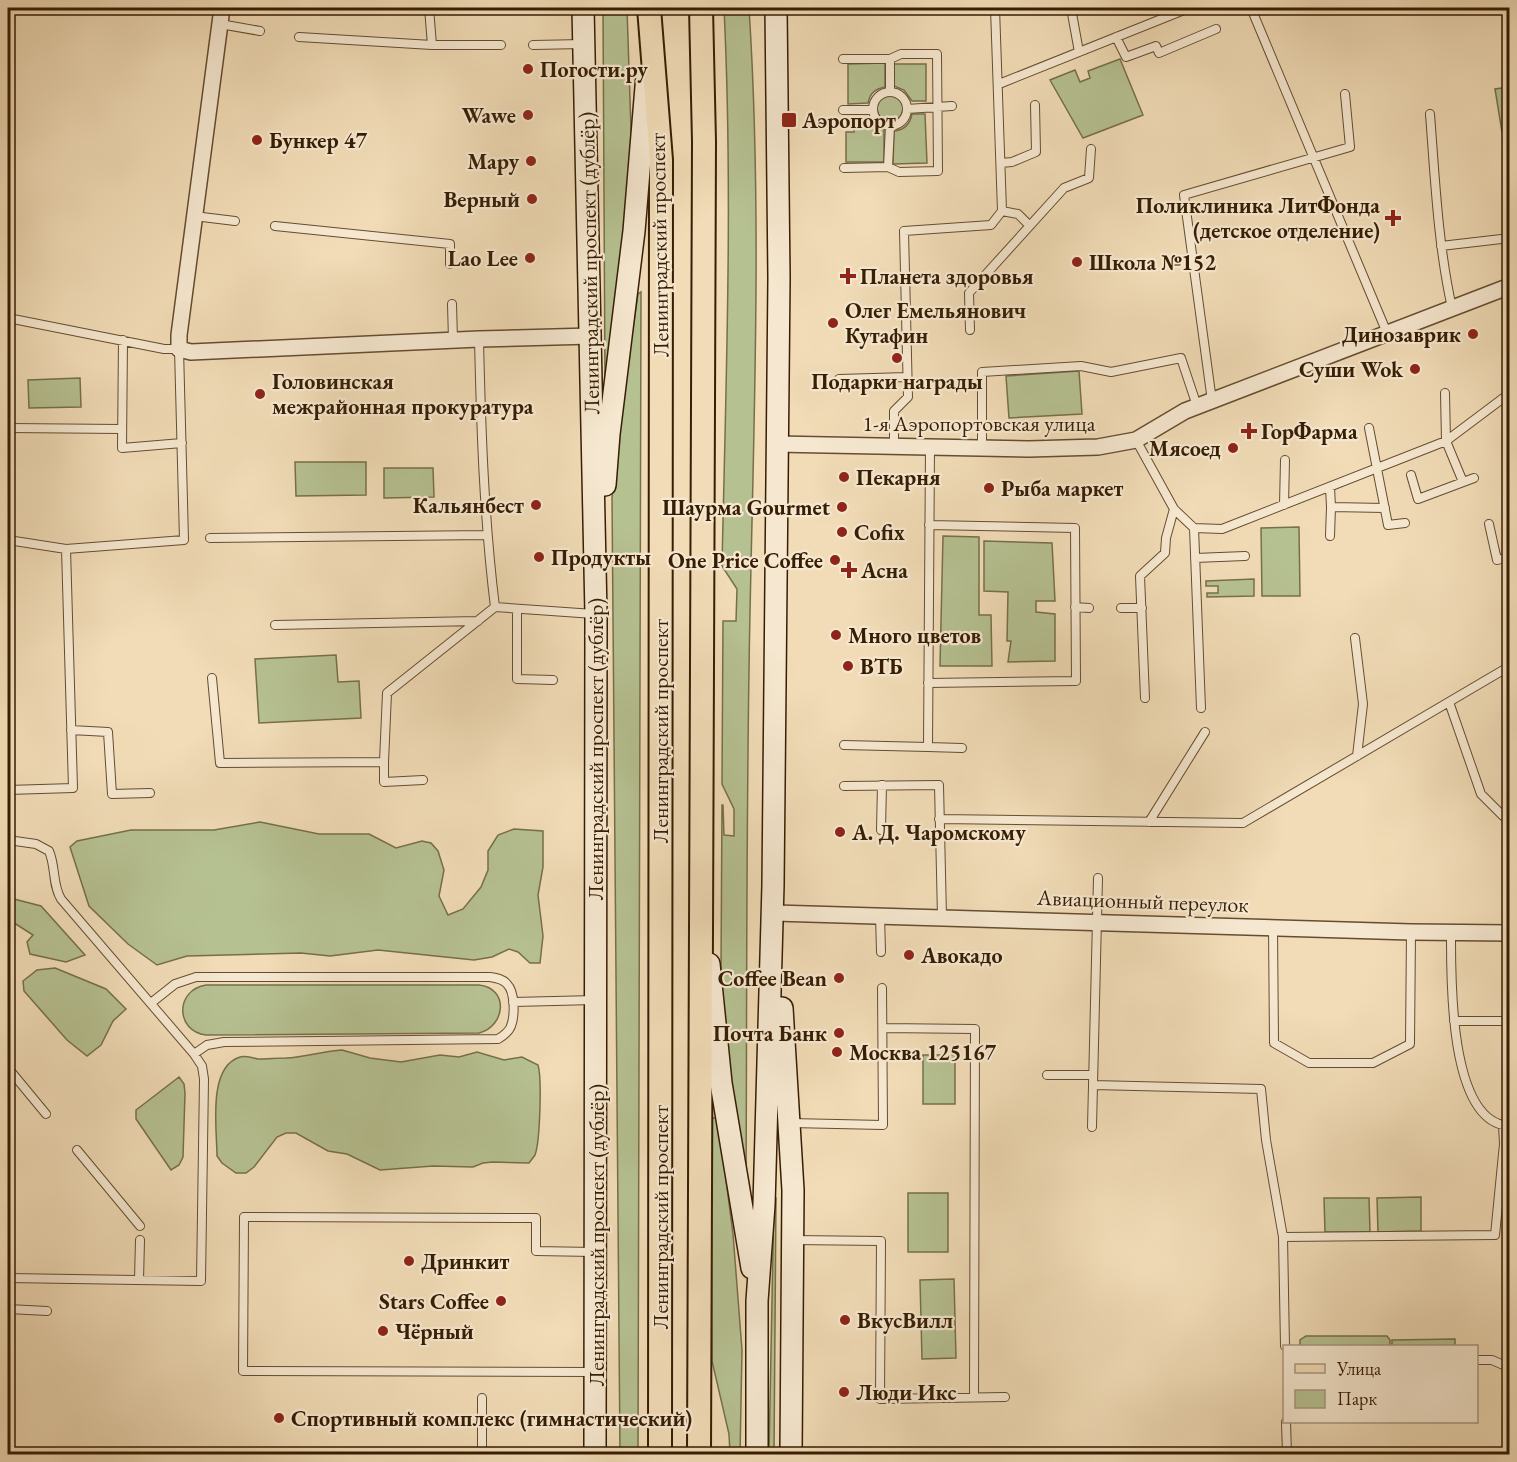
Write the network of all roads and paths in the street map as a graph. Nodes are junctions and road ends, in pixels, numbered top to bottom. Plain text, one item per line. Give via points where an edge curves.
1 (222, 8) edge
2 (429, 8) edge
3 (583, 8) edge
4 (649, 8) edge
5 (701, 8) edge
6 (776, 8) edge
7 (784, 8) edge
8 (996, 8) edge
9 (1071, 8) edge
10 (1189, 8) edge
11 (1251, 8) edge
12 (220, 24) junction
13 (1216, 29) dead end
14 (260, 31) dead end
15 (651, 32) junction
16 (299, 37) dead end
17 (777, 37) junction
18 (1116, 37) junction
19 (584, 44) junction
20 (432, 45) junction
21 (501, 45) dead end
22 (533, 45) dead end
23 (1079, 52) junction
24 (843, 58) dead end
25 (890, 59) junction
26 (999, 84) junction
27 (890, 91) junction
28 (1345, 94) dead end
29 (1035, 105) dead end
30 (952, 106) dead end
31 (937, 107) junction
32 (907, 109) junction
33 (872, 110) junction
34 (843, 111) dead end
35 (1430, 114) dead end
36 (890, 126) junction
37 (1091, 149) dead end
38 (1314, 156) junction
39 (1001, 163) junction
40 (888, 167) junction
41 (844, 168) dead end
42 (1002, 211) junction
43 (194, 216) junction
44 (235, 221) dead end
45 (1029, 225) junction
46 (275, 226) dead end
47 (1509, 238) edge
48 (1441, 246) junction
49 (450, 264) dead end
50 (1509, 286) edge
51 (452, 304) dead end
52 (1452, 308) junction
53 (8, 318) edge
54 (970, 330) dead end
55 (1387, 333) junction
56 (591, 336) junction
57 (479, 339) junction
58 (123, 340) junction
59 (453, 340) junction
60 (179, 349) junction
61 (907, 377) junction
62 (839, 379) dead end
63 (1445, 393) dead end
64 (1509, 393) edge
65 (1212, 401) junction
66 (1197, 406) junction
67 (8, 428) edge
68 (1370, 428) dead end
69 (122, 429) junction
70 (1136, 440) junction
71 (1446, 441) junction
72 (182, 443) junction
73 (777, 444) junction
74 (894, 446) junction
75 (930, 447) junction
76 (982, 448) junction
77 (1285, 460) dead end
78 (1377, 468) junction
79 (1411, 475) dead end
80 (1474, 478) dead end
81 (1463, 482) junction
82 (1330, 487) junction
83 (1284, 505) junction
84 (1330, 507) junction
85 (1385, 508) junction
86 (1174, 509) junction
87 (1405, 523) dead end
88 (1489, 524) dead end
89 (929, 525) junction
90 (1194, 528) junction
91 (487, 536) junction
92 (1330, 536) dead end
93 (210, 538) dead end
94 (8, 540) edge
95 (66, 549) junction
96 (1245, 556) dead end
97 (1509, 557) edge
98 (1195, 558) junction
99 (595, 605) junction
100 (495, 607) junction
101 (1075, 608) junction
102 (1089, 608) dead end
103 (1120, 608) dead end
104 (1142, 608) junction
105 (517, 609) junction
106 (478, 621) junction
107 (275, 625) dead end
108 (1355, 638) dead end
109 (1509, 666) edge
110 (213, 678) dead end
111 (553, 680) dead end
112 (928, 683) junction
113 (1145, 698) dead end
114 (1449, 702) junction
115 (1200, 708) dead end
116 (71, 730) junction
117 (1205, 732) dead end
118 (844, 744) dead end
119 (928, 747) junction
120 (962, 748) dead end
121 (1357, 756) junction
122 (384, 762) junction
123 (423, 780) dead end
124 (844, 786) dead end
125 (882, 786) junction
126 (8, 790) edge
127 (150, 793) dead end
128 (1509, 818) edge
129 (939, 819) junction
130 (1098, 821) junction
131 (1149, 822) junction
132 (881, 830) dead end
133 (1098, 830) dead end
134 (8, 840) edge
135 (1098, 878) dead end
136 (773, 885) junction
137 (702, 888) junction
138 (775, 913) junction
139 (880, 915) junction
140 (942, 917) junction
141 (1096, 921) junction
142 (1273, 927) junction
143 (1411, 932) junction
144 (1451, 933) junction
145 (1509, 933) edge
146 (881, 952) dead end
147 (882, 988) dead end
148 (596, 1000) junction
149 (513, 1002) junction
150 (151, 1003) junction
151 (1454, 1021) junction
152 (1509, 1021) edge
153 (883, 1028) junction
154 (194, 1053) junction
155 (8, 1068) edge
156 (1093, 1074) junction
157 (1047, 1075) dead end
158 (1093, 1085) junction
159 (46, 1114) dead end
160 (790, 1123) junction
161 (1092, 1127) dead end
162 (1507, 1127) edge
163 (77, 1150) dead end
164 (140, 1226) dead end
165 (1283, 1237) junction
166 (140, 1240) dead end
167 (793, 1240) junction
168 (595, 1252) junction
169 (8, 1278) edge
170 (139, 1280) junction
171 (757, 1301) junction
172 (8, 1309) edge
173 (47, 1311) dead end
174 (1285, 1345) edge
175 (1478, 1360) edge
176 (1509, 1368) edge
177 (596, 1372) junction
178 (974, 1397) junction
179 (1005, 1397) dead end
180 (482, 1398) dead end
181 (1286, 1423) edge
182 (482, 1455) edge
183 (595, 1455) edge
184 (603, 1455) edge
185 (660, 1455) edge
186 (699, 1455) edge
187 (757, 1455) edge
188 (791, 1455) edge
189 (1287, 1455) edge

1 - 12 street
2 - 20 lane
3 - 19 main road, Ленинградский проспект (дублёр)
4 - 15 main road, Ленинградский проспект
5 - 137 main road, Ленинградский проспект
6 - 17 main road
7 - 17 lane
8 - 26 lane
9 - 23 lane
10 - 18 lane
11 - 38 lane
12 - 14 lane
12 - 43 street
13 - 18 lane via 1161,56 1156,46 1126,57
15 - 99 main road
15 - 185 main road, Ленинградский проспект via 661,160
16 - 20 lane
17 - 73 main road
18 - 23 lane
19 - 22 lane
19 - 56 main road, Ленинградский проспект (дублёр)
20 - 21 lane
23 - 26 lane
24 - 25 lane
25 - 27 lane
25 - 31 lane via 901,54 938,54
26 - 39 lane via 996,104
27 - 32 lane via 900,94
27 - 33 lane via 875,99
28 - 38 lane via 1350,147
29 - 39 lane via 1036,152
30 - 31 lane
31 - 32 lane
31 - 40 lane via 938,171 899,172
32 - 36 lane via 900,123
33 - 34 lane
33 - 36 lane via 876,119
35 - 48 lane
36 - 40 lane
37 - 45 lane via 1089,178 1064,188
38 - 55 lane
38 - 65 lane via 1184,195
39 - 42 lane
40 - 41 lane
42 - 45 lane via 1018,214
42 - 61 lane via 992,225 904,231
43 - 44 lane
43 - 60 street
45 - 54 lane via 969,293
46 - 49 lane via 450,244
47 - 48 lane
48 - 52 lane
50 - 52 street, 1-я Аэропортовская улица
51 - 59 lane
52 - 55 street, 1-я Аэропортовская улица
53 - 58 lane
55 - 65 street, 1-я Аэропортовская улица
56 - 57 street
56 - 99 main road, Ленинградский проспект (дублёр)
57 - 59 street
57 - 91 lane
58 - 60 lane
58 - 69 lane
59 - 60 street via 191,352
60 - 72 lane
61 - 62 lane
61 - 74 lane via 908,397 894,411
63 - 71 lane
64 - 71 lane
65 - 66 street, 1-я Аэропортовская улица
66 - 70 street, 1-я Аэропортовская улица
66 - 76 lane via 1181,358 1111,372 1081,366 982,372
67 - 69 lane
68 - 78 lane
69 - 72 lane via 122,448
70 - 76 street, 1-я Аэропортовская улица via 1098,447
70 - 86 lane
71 - 78 lane
71 - 81 lane
72 - 95 lane via 184,540
73 - 74 street, 1-я Аэропортовская улица
73 - 136 main road
74 - 75 street, 1-я Аэропортовская улица
75 - 76 street, 1-я Аэропортовская улица
75 - 89 lane
77 - 83 lane
78 - 82 lane
78 - 85 lane
79 - 81 lane via 1418,499
80 - 81 lane
82 - 83 lane
82 - 84 lane
83 - 90 lane via 1222,529
84 - 85 lane
84 - 92 lane
85 - 87 lane via 1388,525
86 - 90 lane
86 - 104 lane via 1165,553 1140,576
88 - 97 lane via 1497,560
89 - 101 lane via 1075,528
89 - 112 lane
90 - 98 lane
91 - 93 lane
91 - 100 lane
94 - 95 lane
95 - 116 lane
96 - 98 lane
98 - 115 lane
99 - 105 lane
99 - 148 main road, Ленинградский проспект (дублёр)
100 - 105 lane
100 - 106 lane
101 - 102 lane
101 - 112 lane via 1076,681
103 - 104 lane
104 - 113 lane
105 - 111 lane via 517,680
106 - 107 lane
106 - 122 lane via 387,693
108 - 121 lane via 1363,704
109 - 114 lane
110 - 122 lane via 220,763
112 - 119 lane
114 - 121 lane
114 - 128 lane via 1481,794
116 - 126 lane via 73,788
116 - 127 lane via 108,732 112,794
117 - 131 lane
118 - 119 lane
119 - 120 lane
121 - 131 lane via 1243,823
122 - 123 lane via 384,783
124 - 125 lane
125 - 129 lane via 939,785
125 - 132 lane
129 - 130 lane
129 - 140 lane
130 - 131 lane
130 - 133 lane
134 - 150 lane via 36,844 49,851 54,885 61,899
135 - 141 lane
136 - 138 main road
136 - 171 main road via 764,1205
137 - 171 main road via 721,1083
137 - 186 main road, Ленинградский проспект
138 - 139 street, Авиационный переулок
138 - 160 main road
139 - 140 street, Авиационный переулок
139 - 146 lane
140 - 141 street, Авиационный переулок
141 - 142 street, Авиационный переулок
141 - 156 lane
142 - 143 street, Авиационный переулок
142 - 143 lane via 1274,1043 1309,1063 1373,1064 1410,1044
143 - 144 street, Авиационный переулок
144 - 145 street, Авиационный переулок
144 - 151 lane
147 - 153 lane
148 - 149 lane
148 - 168 main road, Ленинградский проспект (дублёр)
149 - 150 lane via 508,984 490,977 196,977 175,984
149 - 154 lane via 511,1027 505,1035 489,1041 224,1042 207,1045
150 - 154 lane
151 - 152 lane
151 - 162 lane via 1459,1058 1478,1107 1494,1123
153 - 160 lane via 883,1125
153 - 178 lane via 975,1029
154 - 170 lane via 204,1079 201,1281
155 - 159 lane
156 - 157 lane
156 - 158 lane
158 - 161 lane
158 - 165 lane via 1261,1089
160 - 167 main road
162 - 165 lane via 1495,1235
163 - 164 lane
165 - 174 lane
166 - 170 lane
167 - 178 lane via 881,1241 880,1399
167 - 188 main road
168 - 177 main road, Ленинградский проспект (дублёр)
168 - 177 lane via 536,1251 536,1218 244,1217 243,1371
169 - 170 lane
171 - 187 main road
172 - 173 lane
175 - 176 lane via 1492,1360
177 - 183 main road, Ленинградский проспект (дублёр)
177 - 184 main road
178 - 179 lane
180 - 182 lane
181 - 189 lane

